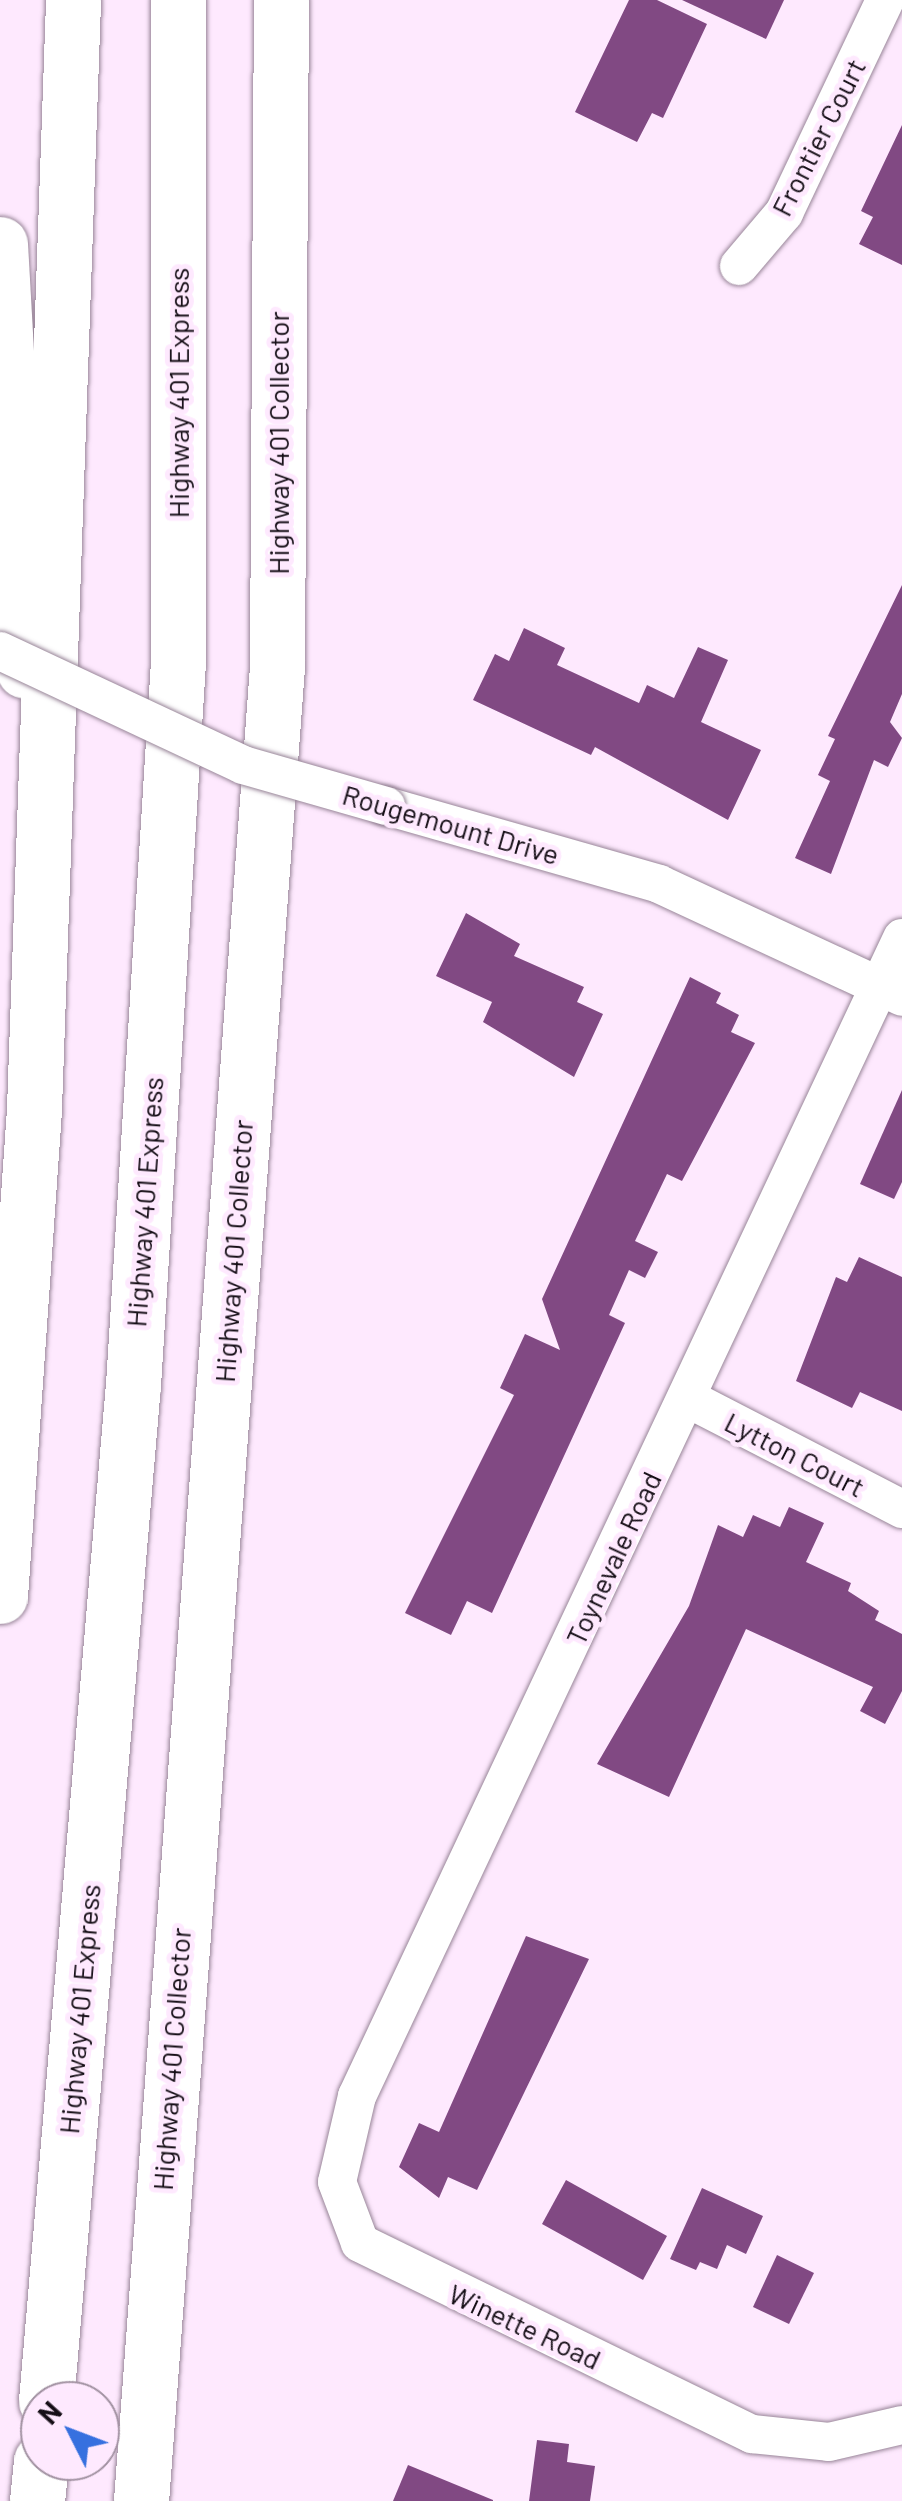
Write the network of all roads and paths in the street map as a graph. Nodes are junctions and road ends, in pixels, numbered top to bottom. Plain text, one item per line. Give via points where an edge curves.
1 (73, 0) edge
2 (178, 0) edge
3 (281, 0) edge
4 (886, 0) edge
5 (0, 244) edge
6 (738, 266) dead end
7 (0, 651) edge
8 (40, 813) junction
9 (902, 938) edge
10 (891, 992) edge
11 (688, 1400) junction
12 (902, 1508) edge
13 (0, 1596) edge
14 (337, 2182) joint
15 (48, 2381) edge
16 (902, 2426) edge
17 (140, 2501) edge

1 - 8 highway via 58,548
2 - 15 highway, Highway 401 Express via 178,661 131,1405
3 - 17 highway, Highway 401 Collector via 277,665
4 - 6 street, Frontier Court via 784,213
5 - 8 highway via 11,549
7 - 10 street, Rougemount Drive, bridge via 224,757 659,884
8 - 13 highway via 34,1108
9 - 10 street, Toynevale Road
10 - 11 street, Toynevale Road
11 - 12 street, Lytton Court
11 - 14 street, Toynevale Road via 358,2096
14 - 16 street, Winette Road via 360,2243 752,2434 829,2442

